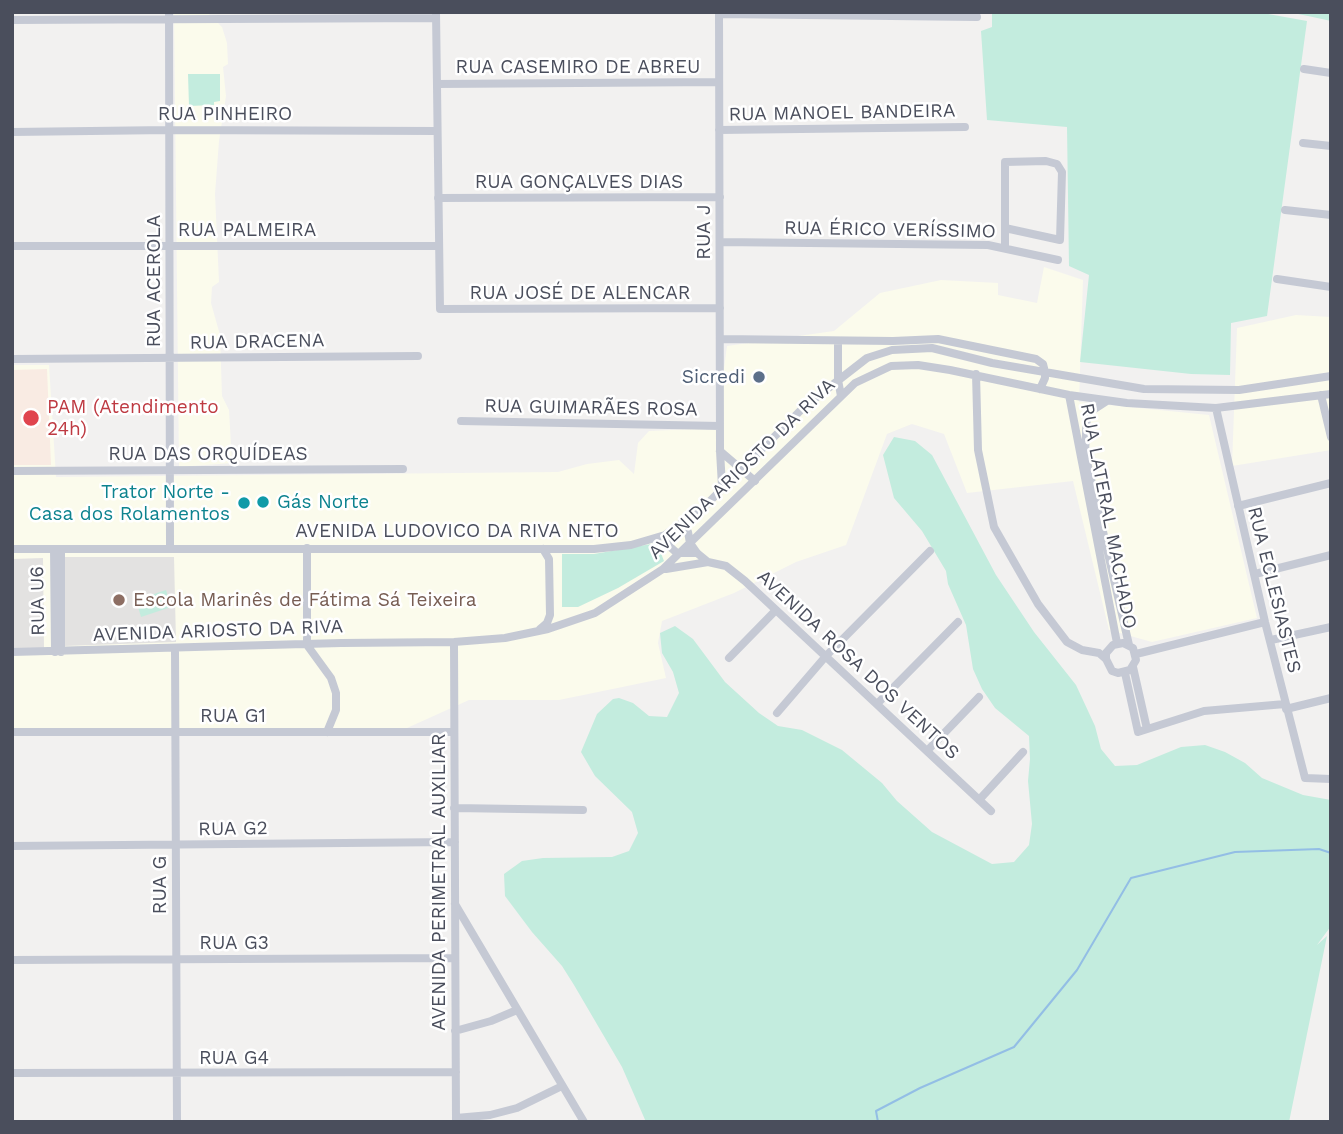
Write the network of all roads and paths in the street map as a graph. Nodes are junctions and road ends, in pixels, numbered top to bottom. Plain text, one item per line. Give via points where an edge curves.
1 (719, 13) edge
2 (169, 15) edge
3 (436, 15) edge
4 (977, 17) dead end
5 (12, 20) edge
6 (1304, 69) dead end
7 (1331, 73) edge
8 (719, 82) junction
9 (437, 84) junction
10 (965, 127) dead end
11 (169, 130) junction
12 (719, 130) junction
13 (437, 131) junction
14 (12, 132) edge
15 (1303, 143) dead end
16 (1331, 146) edge
17 (720, 197) junction
18 (438, 198) junction
19 (1285, 210) dead end
20 (1331, 215) edge
21 (1005, 228) junction
22 (720, 242) junction
23 (169, 245) junction
24 (12, 246) edge
25 (439, 246) junction
26 (1005, 248) junction
27 (1058, 260) dead end
28 (1277, 279) dead end
29 (1331, 287) edge
30 (720, 308) junction
31 (720, 339) junction
32 (838, 341) junction
33 (892, 345) junction
34 (993, 349) junction
35 (418, 356) dead end
36 (169, 358) junction
37 (12, 359) edge
38 (992, 363) junction
39 (1045, 372) junction
40 (976, 374) junction
41 (1331, 376) edge
42 (838, 380) junction
43 (1040, 389) junction
44 (1331, 394) edge
45 (1321, 395) junction
46 (841, 396) junction
47 (1069, 396) junction
48 (1107, 401) junction
49 (1216, 408) junction
50 (461, 421) dead end
51 (720, 426) junction
52 (1331, 437) edge
53 (720, 451) junction
54 (404, 468) dead end
55 (12, 471) edge
56 (170, 471) junction
57 (742, 471) junction
58 (755, 481) junction
59 (1331, 483) edge
60 (723, 486) junction
61 (1238, 506) junction
62 (682, 523) junction
63 (664, 535) junction
64 (690, 543) junction
65 (307, 548) junction
66 (12, 549) edge
67 (57, 549) junction
68 (170, 549) junction
69 (543, 549) junction
70 (560, 549) junction
71 (930, 551) dead end
72 (697, 553) junction
73 (680, 555) junction
74 (1331, 555) edge
75 (708, 562) junction
76 (663, 569) junction
77 (1255, 574) junction
78 (552, 587) junction
79 (776, 610) junction
80 (552, 615) junction
81 (958, 622) dead end
82 (1265, 622) junction
83 (561, 625) junction
84 (1331, 627) edge
85 (534, 632) junction
86 (1271, 640) junction
87 (454, 642) junction
88 (1118, 643) junction
89 (307, 645) junction
90 (1129, 645) junction
91 (175, 648) junction
92 (12, 652) edge
93 (58, 652) junction
94 (1136, 654) junction
95 (826, 656) junction
96 (729, 658) dead end
97 (1105, 659) junction
98 (1133, 667) junction
99 (1125, 673) junction
100 (979, 697) dead end
101 (1331, 698) edge
102 (877, 704) junction
103 (1286, 706) junction
104 (777, 713) dead end
105 (1143, 731) junction
106 (12, 732) edge
107 (175, 732) junction
108 (327, 732) junction
109 (454, 732) junction
110 (927, 751) junction
111 (1023, 751) dead end
112 (1331, 779) edge
113 (979, 800) junction
114 (454, 808) junction
115 (583, 810) dead end
116 (991, 811) dead end
117 (455, 842) junction
118 (176, 845) junction
119 (12, 846) edge
120 (455, 904) junction
121 (176, 958) junction
122 (455, 958) junction
123 (12, 960) edge
124 (517, 1010) junction
125 (455, 1031) junction
126 (456, 1072) junction
127 (12, 1073) edge
128 (177, 1074) junction
129 (562, 1086) junction
130 (456, 1120) edge
131 (177, 1122) edge
132 (584, 1122) edge

1 - 4 street
1 - 8 street, RUA J
2 - 3 street
2 - 5 street
2 - 11 street, RUA ACEROLA
3 - 9 street
6 - 7 street
8 - 9 street, RUA CASEMIRO DE ABREU
8 - 12 street, RUA J
9 - 13 street
10 - 12 street, RUA MANOEL BANDEIRA
11 - 13 street, RUA PINHEIRO
11 - 14 street, RUA PINHEIRO
11 - 23 street, RUA ACEROLA
12 - 17 street, RUA J
13 - 18 street
15 - 16 street
17 - 18 street, RUA GONÇALVES DIAS
17 - 22 street, RUA J
18 - 25 street
19 - 20 street
21 - 21 street via 1005,162 1058,164 1062,172 1060,240
21 - 26 street
22 - 26 street, RUA ÉRICO VERÍSSIMO
22 - 30 street, RUA J
23 - 24 street, RUA PALMEIRA
23 - 25 street, RUA PALMEIRA
23 - 36 street, RUA ACEROLA
25 - 30 street, RUA JOSÉ DE ALENCAR via 440,309
26 - 27 street, RUA ÉRICO VERÍSSIMO
28 - 29 street
30 - 31 street, RUA J
31 - 32 street
31 - 51 street, RUA J
32 - 33 street
32 - 42 street
33 - 34 street via 938,339
33 - 38 street, AVENIDA LUDOVICO DA RIVA NETO via 932,348
33 - 42 street, AVENIDA LUDOVICO DA RIVA NETO
34 - 38 street
34 - 39 street via 1035,359
35 - 36 street, RUA DRACENA
36 - 37 street, RUA DRACENA
36 - 56 street, RUA ACEROLA
38 - 39 street, AVENIDA LUDOVICO DA RIVA NETO
39 - 41 street, AVENIDA LUDOVICO DA RIVA NETO via 1144,389 1217,391
39 - 43 street
40 - 43 street, AVENIDA ARIOSTO DA RIVA
40 - 46 street, AVENIDA ARIOSTO DA RIVA via 918,365 891,366 855,383
40 - 97 street via 978,450 995,527 1038,604 1067,642
42 - 46 street
42 - 57 street, AVENIDA LUDOVICO DA RIVA NETO via 804,407
43 - 47 street, AVENIDA ARIOSTO DA RIVA
44 - 45 street, AVENIDA ARIOSTO DA RIVA
45 - 49 street, AVENIDA ARIOSTO DA RIVA
45 - 52 street
46 - 58 street, AVENIDA ARIOSTO DA RIVA
47 - 48 street, AVENIDA ARIOSTO DA RIVA
47 - 88 street, RUA LATERAL MACHADO
48 - 49 street, AVENIDA ARIOSTO DA RIVA
48 - 90 street via 1087,414 1085,453
49 - 61 street, RUA ECLESIASTES
50 - 51 street, RUA GUIMARÃES ROSA
51 - 53 street, RUA J
53 - 57 street
53 - 60 street, RUA J
54 - 56 street, RUA DAS ORQUÍDEAS
55 - 56 street, RUA DAS ORQUÍDEAS
56 - 68 street, RUA ACEROLA
57 - 58 street
57 - 60 street, AVENIDA LUDOVICO DA RIVA NETO
58 - 64 street, AVENIDA ARIOSTO DA RIVA
59 - 61 street
60 - 62 street, AVENIDA LUDOVICO DA RIVA NETO
61 - 77 street, RUA ECLESIASTES
62 - 63 street, AVENIDA LUDOVICO DA RIVA NETO
62 - 64 street, AVENIDA ROSA DOS VENTOS
63 - 70 street, AVENIDA LUDOVICO DA RIVA NETO via 631,545
63 - 73 street
64 - 72 street, AVENIDA ROSA DOS VENTOS
64 - 73 street, AVENIDA ARIOSTO DA RIVA
65 - 68 street, AVENIDA LUDOVICO DA RIVA NETO
65 - 69 street, AVENIDA LUDOVICO DA RIVA NETO
65 - 89 street
66 - 67 street, AVENIDA LUDOVICO DA RIVA NETO
67 - 68 street, AVENIDA LUDOVICO DA RIVA NETO
67 - 93 street, RUA U6
69 - 70 street, AVENIDA LUDOVICO DA RIVA NETO
69 - 78 street via 549,559
70 - 78 street
71 - 95 street
72 - 73 street
72 - 75 street, AVENIDA ROSA DOS VENTOS
73 - 76 street, AVENIDA ARIOSTO DA RIVA
74 - 77 street
75 - 76 street
75 - 79 street, AVENIDA ROSA DOS VENTOS via 726,566
76 - 83 street, AVENIDA ARIOSTO DA RIVA via 595,613
77 - 82 street, RUA ECLESIASTES
78 - 80 street
79 - 95 street, AVENIDA ROSA DOS VENTOS
79 - 96 street
80 - 83 street
80 - 85 street
81 - 102 street
82 - 86 street, RUA ECLESIASTES
82 - 94 street
83 - 85 street, AVENIDA ARIOSTO DA RIVA
84 - 86 street
85 - 87 street, AVENIDA ARIOSTO DA RIVA
86 - 103 street, RUA ECLESIASTES
87 - 89 street, AVENIDA ARIOSTO DA RIVA
87 - 109 street, AVENIDA PERIMETRAL AUXILIAR
88 - 90 street
88 - 97 street via 1108,649
89 - 91 street, AVENIDA ARIOSTO DA RIVA
89 - 108 street via 336,693 336,710
90 - 94 street
91 - 93 street, AVENIDA ARIOSTO DA RIVA
91 - 107 street, RUA G
92 - 93 street, AVENIDA ARIOSTO DA RIVA
94 - 98 street
95 - 102 street, AVENIDA ROSA DOS VENTOS
95 - 104 street
97 - 99 street via 1112,671
98 - 99 street
98 - 105 street
99 - 105 street
100 - 110 street
101 - 103 street
102 - 110 street, AVENIDA ROSA DOS VENTOS
103 - 105 street via 1204,711
103 - 112 street, RUA ECLESIASTES via 1305,778
106 - 107 street, RUA G1
107 - 108 street, RUA G1
107 - 118 street, RUA G
108 - 109 street, RUA G1
109 - 114 street, AVENIDA PERIMETRAL AUXILIAR
110 - 113 street, AVENIDA ROSA DOS VENTOS
111 - 113 street
113 - 116 street, AVENIDA ROSA DOS VENTOS
114 - 115 street
114 - 117 street, AVENIDA PERIMETRAL AUXILIAR
117 - 118 street, RUA G2
117 - 120 street, AVENIDA PERIMETRAL AUXILIAR
118 - 119 street, RUA G2
118 - 121 street, RUA G
120 - 122 street, AVENIDA PERIMETRAL AUXILIAR
120 - 124 street
121 - 122 street, RUA G3
121 - 123 street, RUA G3
121 - 128 street, RUA G
122 - 125 street, AVENIDA PERIMETRAL AUXILIAR
124 - 125 street
124 - 129 street
125 - 126 street, AVENIDA PERIMETRAL AUXILIAR
126 - 128 street, RUA G4
126 - 130 street, AVENIDA PERIMETRAL AUXILIAR
127 - 128 street, RUA G4
128 - 131 street, RUA G
129 - 130 street via 517,1108
129 - 132 street

